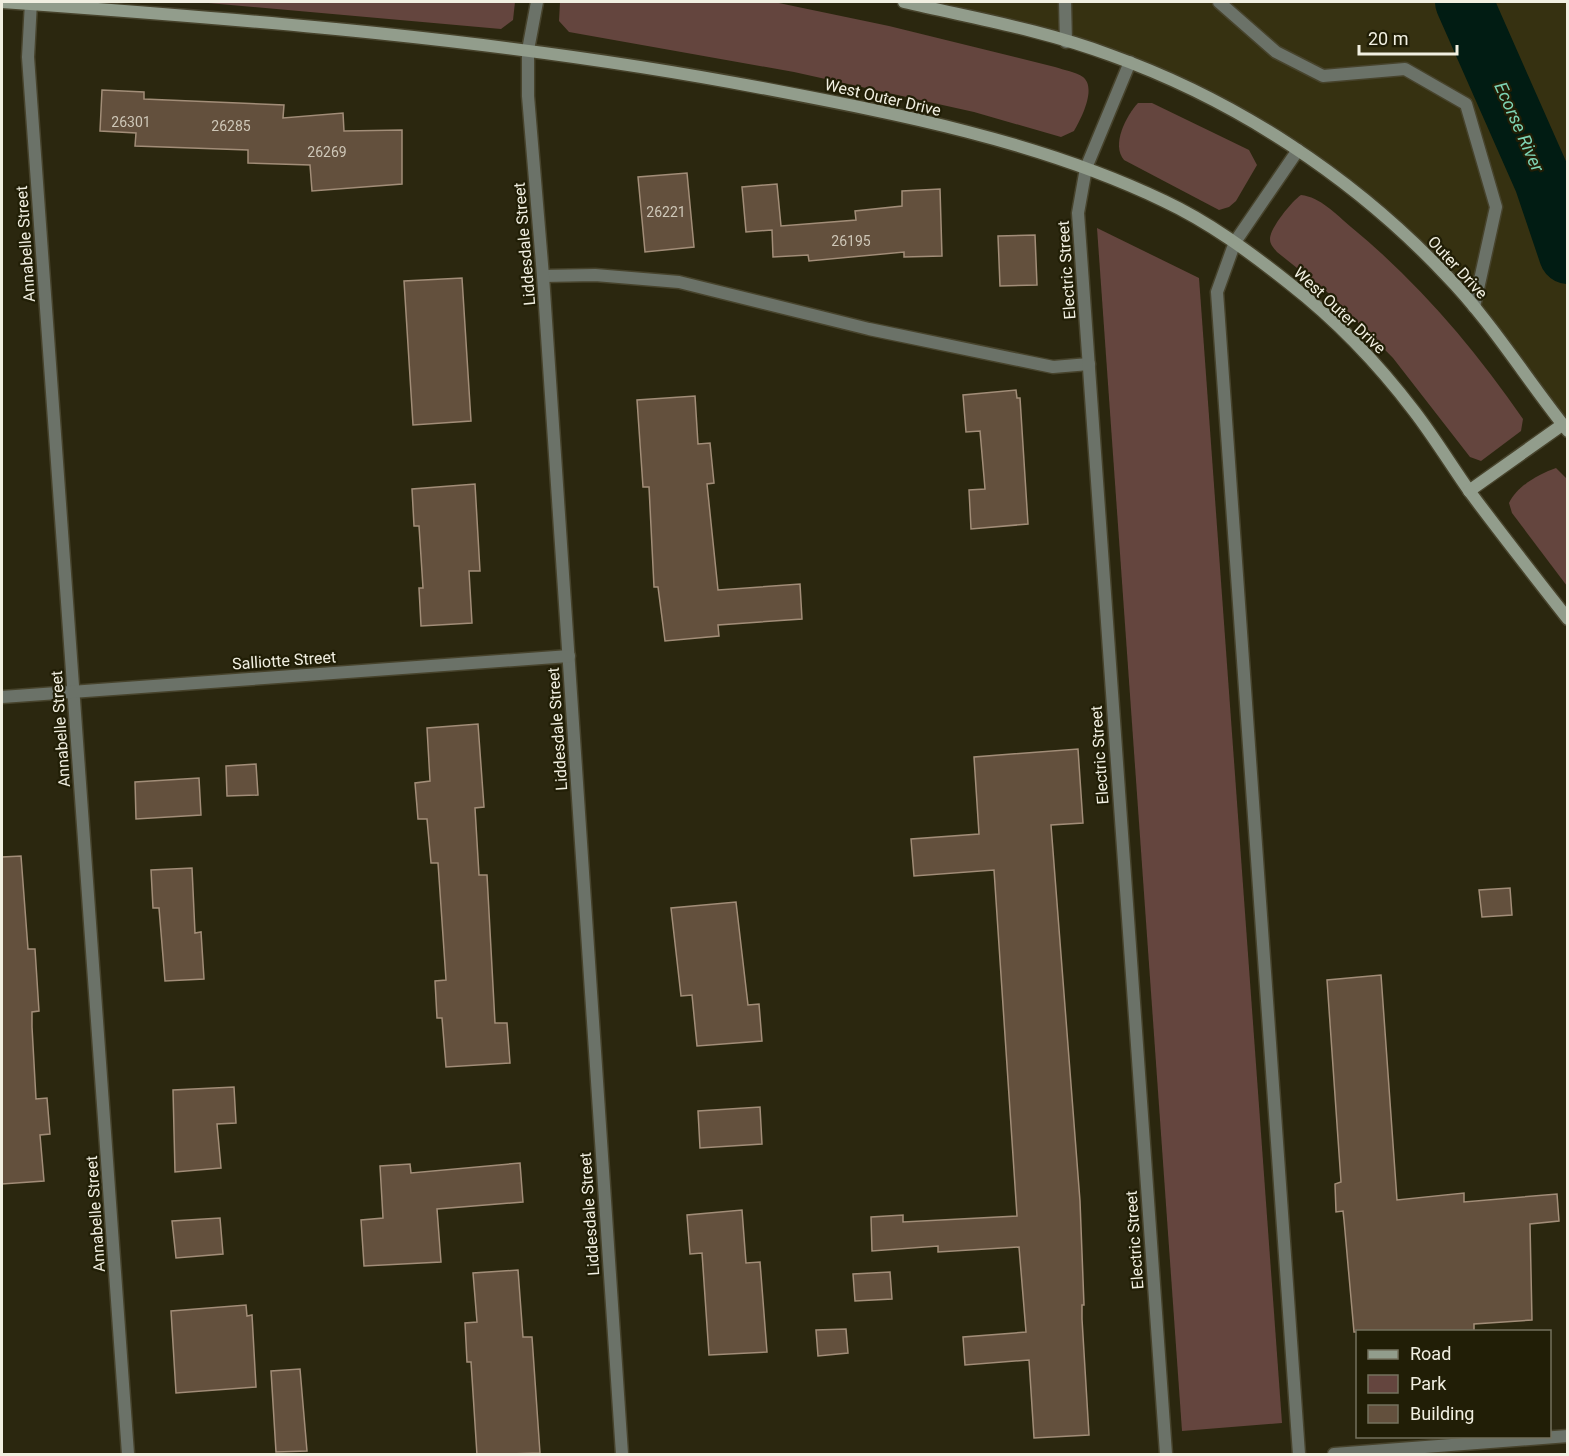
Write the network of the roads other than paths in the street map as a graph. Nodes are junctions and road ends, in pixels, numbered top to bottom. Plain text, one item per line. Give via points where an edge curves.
1 (2, 2) edge
2 (537, 2) edge
3 (904, 2) edge
4 (1065, 2) edge
5 (1219, 2) edge
6 (30, 3) edge
7 (1066, 42) junction
8 (528, 50) junction
9 (1130, 62) junction
10 (1298, 150) junction
11 (1086, 168) junction
12 (1235, 242) junction
13 (543, 276) junction
14 (1474, 307) junction
15 (1089, 364) junction
16 (1565, 428) edge
17 (1469, 490) junction
18 (1568, 619) edge
19 (569, 656) junction
20 (74, 693) junction
21 (2, 697) edge
22 (1568, 1436) edge
23 (1551, 1437) edge
24 (1543, 1438) edge
25 (128, 1455) edge
26 (622, 1455) edge
27 (1166, 1455) edge
28 (1299, 1455) edge
29 (1334, 1455) edge

1 - 6 main road, West Outer Drive
2 - 8 street, Liddesdale Street
3 - 7 main road
4 - 7 street
5 - 14 street via 1276,52 1323,76 1405,69 1466,104 1496,207
6 - 8 main road, West Outer Drive via 282,22
6 - 20 street, Annabelle Street via 28,57
7 - 9 main road
8 - 11 main road, West Outer Drive via 833,101 1006,143
8 - 13 street, Liddesdale Street via 528,96
9 - 10 main road via 1209,98
9 - 11 street, Electric Street
10 - 12 street
10 - 14 main road, Outer Drive via 1378,210 1445,273
11 - 12 main road, West Outer Drive via 1166,202
11 - 15 street, Electric Street via 1078,213
12 - 17 main road, West Outer Drive via 1295,287 1358,345 1413,410
12 - 28 street via 1217,292
13 - 15 street via 595,275 679,282 869,329 1053,367
13 - 19 street, Liddesdale Street
14 - 16 main road, Outer Drive via 1505,343
15 - 27 street, Electric Street
16 - 17 main road
17 - 18 main road, West Outer Drive
19 - 20 street, Salliotte Street
19 - 26 street, Liddesdale Street
20 - 21 street, Salliotte Street
20 - 25 street, Annabelle Street
22 - 23 street
24 - 29 street

